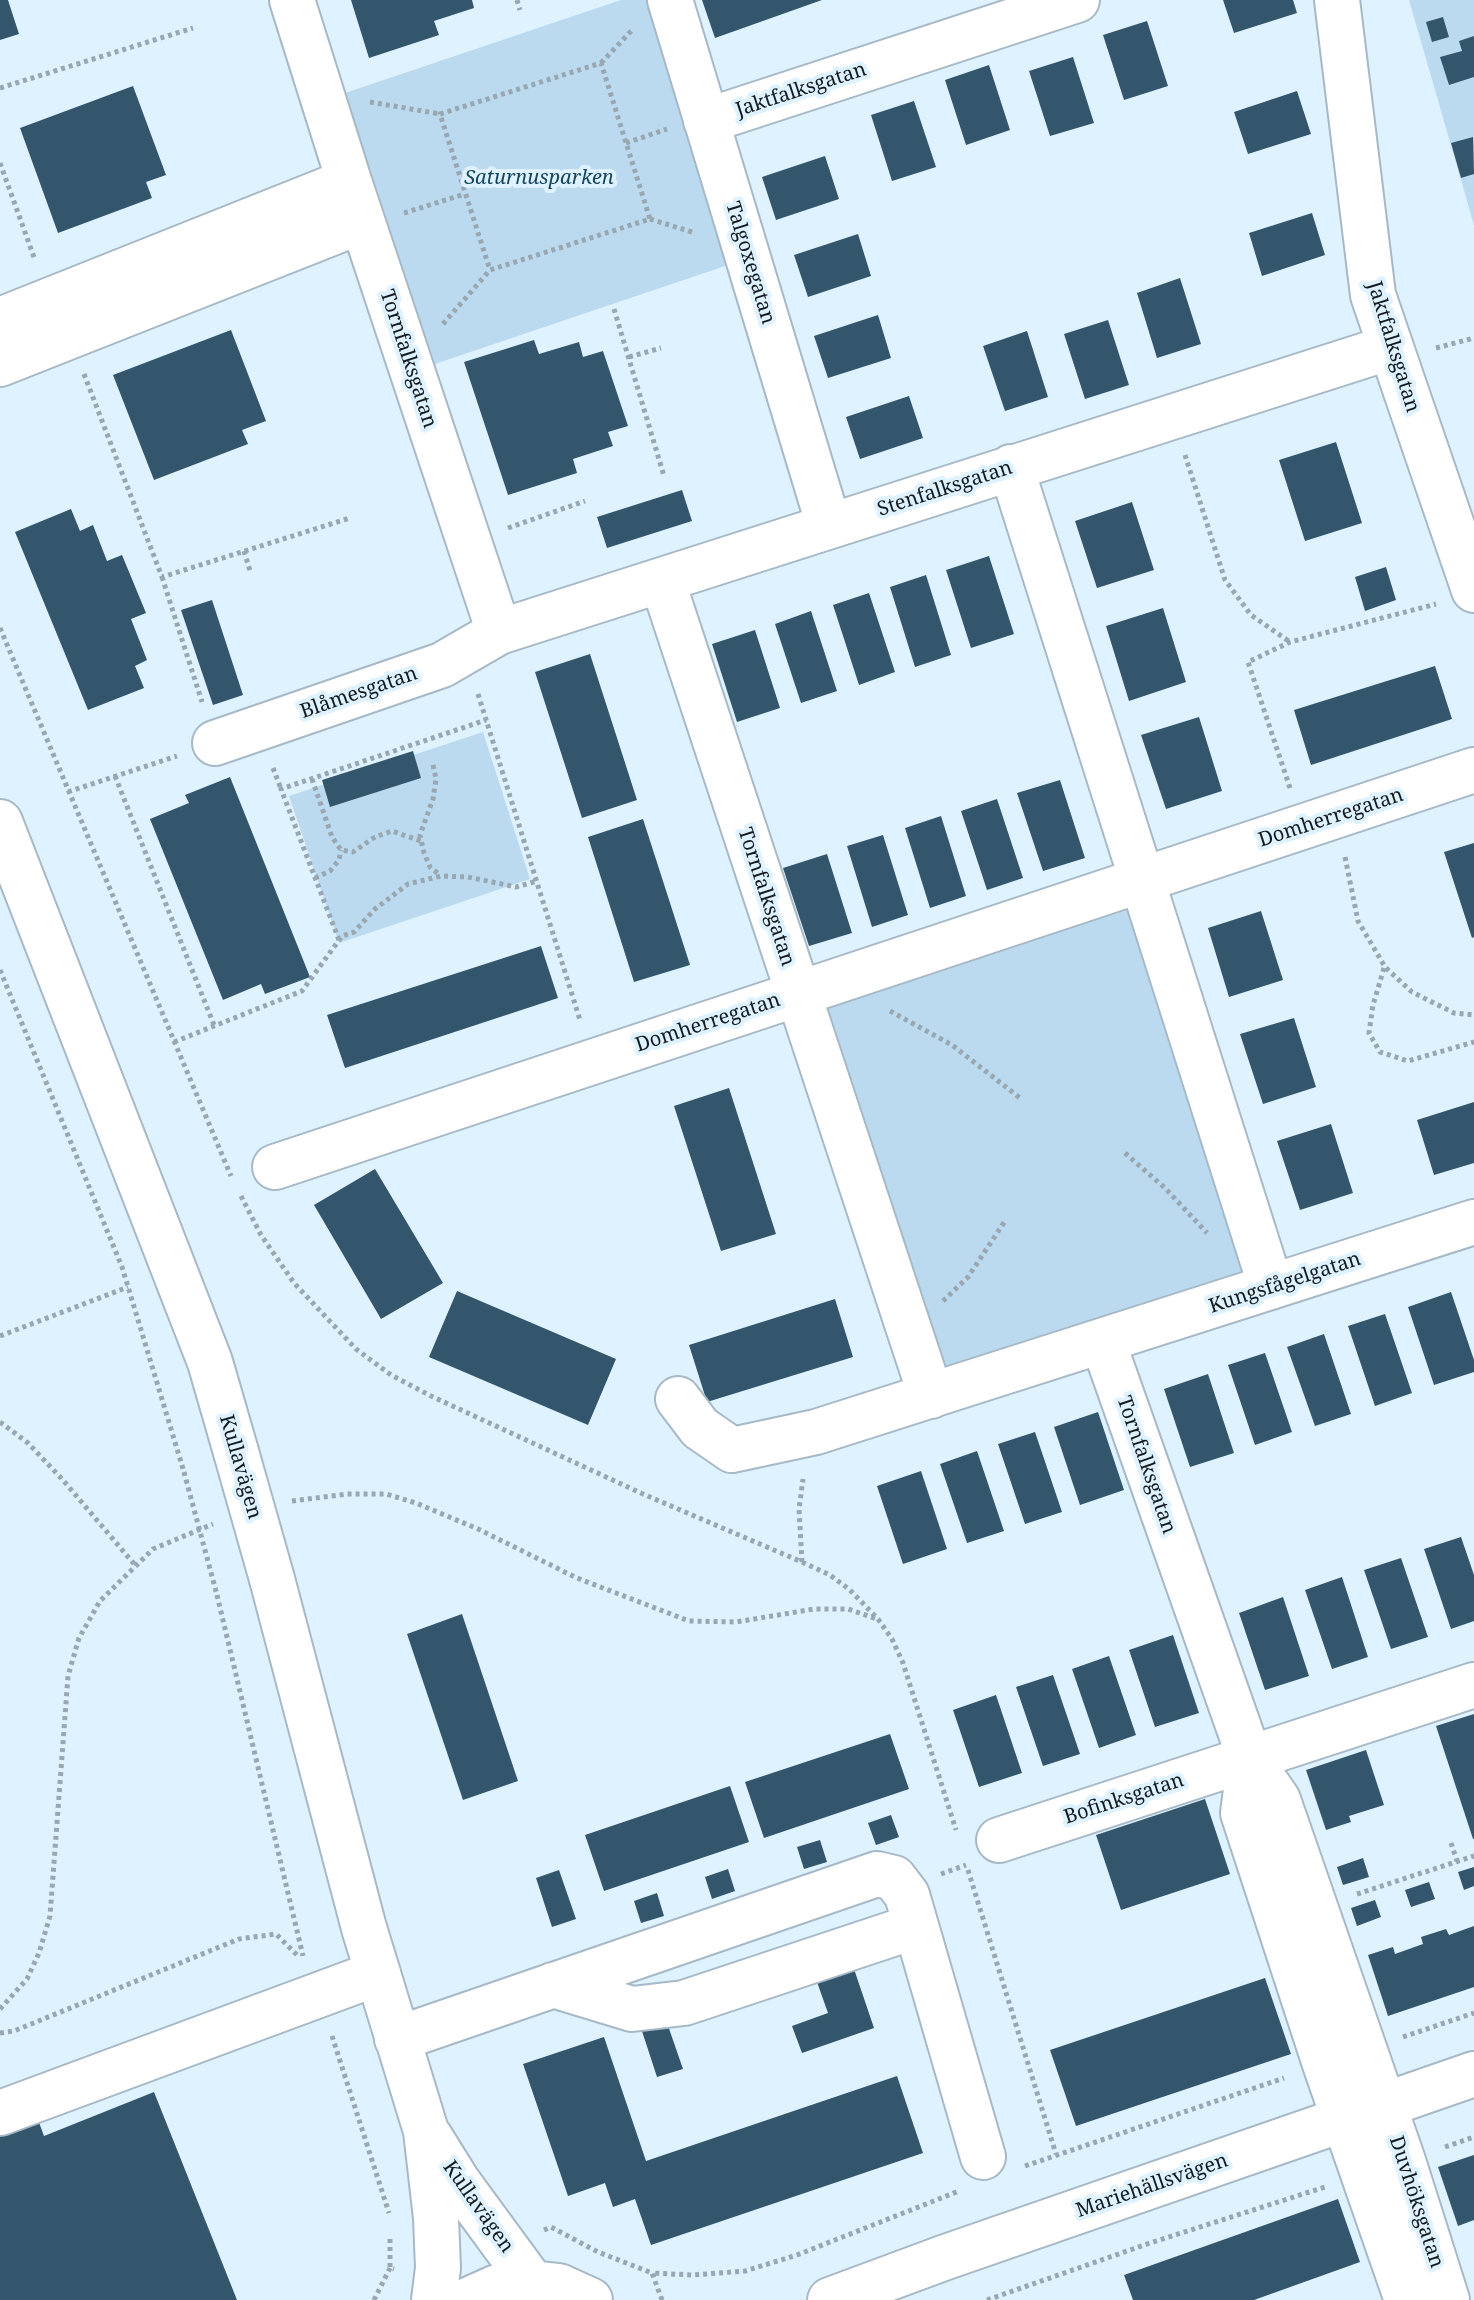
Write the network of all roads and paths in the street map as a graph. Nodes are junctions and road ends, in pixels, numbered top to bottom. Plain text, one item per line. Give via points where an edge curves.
1 (292, 0) edge
2 (517, 0) edge
3 (1077, 0) edge
4 (1337, 0) edge
5 (520, 10) dead end
6 (653, 12) edge
7 (193, 28) dead end
8 (601, 63) junction
9 (0, 88) edge
10 (366, 107) dead end
11 (440, 114) junction
12 (706, 121) junction
13 (0, 163) edge
14 (465, 194) junction
15 (370, 206) junction
16 (36, 261) dead end
17 (490, 270) junction
18 (614, 309) dead end
19 (0, 320) edge
20 (437, 330) dead end
21 (1391, 347) junction
22 (661, 348) dead end
23 (629, 357) junction
24 (79, 361) dead end
25 (0, 364) edge
26 (1172, 416) junction
27 (1011, 467) junction
28 (664, 476) dead end
29 (585, 501) dead end
30 (350, 518) dead end
31 (829, 526) junction
32 (500, 531) dead end
33 (244, 551) junction
34 (251, 574) dead end
35 (162, 577) junction
36 (662, 580) junction
37 (1459, 596) edge
38 (0, 628) edge
39 (482, 642) junction
40 (1290, 642) junction
41 (486, 720) junction
42 (215, 743) junction
43 (433, 765) dead end
44 (1474, 770) edge
45 (115, 776) junction
46 (312, 779) junction
47 (68, 792) junction
48 (1321, 821) junction
49 (0, 822) edge
50 (421, 841) junction
51 (341, 850) junction
52 (441, 876) junction
53 (315, 878) junction
54 (1142, 880) junction
55 (537, 881) junction
56 (339, 940) junction
57 (1385, 967) junction
58 (0, 970) edge
59 (812, 988) junction
60 (1474, 1015) edge
61 (214, 1025) junction
62 (174, 1042) junction
63 (1474, 1042) edge
64 (593, 1061) junction
65 (1020, 1098) dead end
66 (1125, 1153) dead end
67 (275, 1167) dead end
68 (233, 1181) dead end
69 (240, 1195) dead end
70 (1005, 1221) dead end
71 (1472, 1230) edge
72 (1211, 1237) dead end
73 (128, 1287) junction
74 (1271, 1287) junction
75 (909, 1330) junction
76 (0, 1336) edge
77 (1103, 1342) junction
78 (931, 1396) junction
79 (678, 1399) dead end
80 (0, 1422) edge
81 (816, 1432) junction
82 (802, 1562) junction
83 (135, 1565) dead end
84 (1474, 1685) edge
85 (1250, 1759) junction
86 (974, 1843) junction
87 (1451, 1843) dead end
88 (1474, 1856) edge
89 (1457, 1861) junction
90 (1343, 1899) dead end
91 (916, 1926) junction
92 (378, 1973) junction
93 (553, 1985) junction
94 (317, 1994) junction
95 (1474, 2013) edge
96 (0, 2033) edge
97 (397, 2039) junction
98 (1344, 2057) junction
99 (1474, 2074) edge
100 (1364, 2112) junction
101 (0, 2113) edge
102 (426, 2131) junction
103 (1056, 2154) junction
104 (988, 2172) junction
105 (1363, 2174) junction
106 (391, 2217) dead end
107 (390, 2230) dead end
108 (504, 2245) junction
109 (390, 2268) junction
110 (652, 2273) junction
111 (532, 2283) junction
112 (436, 2284) edge
113 (374, 2300) edge
114 (468, 2300) edge
115 (590, 2300) edge
116 (662, 2300) edge
117 (830, 2300) edge
118 (987, 2300) edge
119 (1407, 2300) edge
120 (1447, 2300) edge

1 - 15 street, Tornfalksgatan
2 - 5 path
3 - 12 street, Jaktfalksgatan
4 - 21 street, Jaktfalksgatan via 1373,295
6 - 8 path
6 - 12 street, Talgoxegatan
7 - 9 path
8 - 11 path
8 - 17 path via 650,219
10 - 11 path via 363,101
11 - 14 path
12 - 31 street, Talgoxegatan
13 - 16 path
14 - 15 path
14 - 17 path
15 - 19 street
15 - 25 street
15 - 39 street, Tornfalksgatan
17 - 20 path
18 - 23 path
21 - 26 street, Stenfalksgatan
21 - 37 street, Jaktfalksgatan
22 - 23 path
23 - 28 path
24 - 35 path
26 - 27 street, Stenfalksgatan
26 - 40 path via 1225,580 1251,615
27 - 31 street, Stenfalksgatan
27 - 54 street
29 - 32 path
30 - 33 path
31 - 36 street, Stenfalksgatan
33 - 34 path
33 - 35 path
35 - 42 path
36 - 39 street, Stenfalksgatan
36 - 59 street, Tornfalksgatan
37 - 40 path
38 - 47 path
39 - 41 path
39 - 42 street, Blåmesgatan via 442,665
40 - 48 path via 1248,662
41 - 46 path
41 - 55 path
42 - 45 path
43 - 50 path via 435,789
44 - 48 street, Domherregatan
45 - 47 path
45 - 61 path
46 - 51 path
46 - 53 path via 281,789
47 - 62 path
48 - 54 street, Domherregatan
48 - 57 path via 1358,921
49 - 92 street, Kullavägen, bridge via 210,1362
50 - 51 path via 392,831 353,852
50 - 52 path via 430,867
51 - 53 path via 330,871
52 - 55 path via 516,887
52 - 56 path via 408,884
53 - 56 path
54 - 59 street, Domherregatan
54 - 74 street
55 - 64 path
56 - 61 path via 302,991
57 - 60 path via 1412,992 1454,1013
57 - 63 path via 1369,1033 1380,1052 1408,1061
58 - 73 path
59 - 64 street, Domherregatan
59 - 65 path via 894,1013 952,1045
59 - 75 street, Tornfalksgatan
61 - 62 path
62 - 68 path
64 - 67 street, Domherregatan
66 - 72 path
69 - 82 path via 294,1283 356,1349 391,1375
70 - 75 path via 968,1277
71 - 74 street, Kungsfågelgatan
73 - 76 path
73 - 96 path, bridge via 217,1595 305,1963 276,1934 239,1939
74 - 77 street, Kungsfågelgatan
75 - 78 street, Tornfalksgatan
77 - 78 street
77 - 85 street, Tornfalksgatan
78 - 81 street
79 - 81 street via 700,1428 732,1450
80 - 83 path via 62,1479
81 - 82 path via 799,1509
82 - 86 path via 850,1590 892,1639
84 - 85 street
85 - 86 street, Bofinksgatan
85 - 98 street, Tornfalksgatan via 1243,1813
86 - 103 path
87 - 89 path
88 - 89 path
89 - 90 path
91 - 93 street via 684,2003 632,2009
91 - 93 street via 907,1895 894,1878 877,1874
91 - 104 street
92 - 94 street
92 - 97 street, Kullavägen
93 - 97 street
94 - 101 street
94 - 106 path
95 - 98 path
97 - 102 street, Kullavägen
98 - 100 street, Tornfalksgatan
98 - 103 path
99 - 100 street, Mariehällsvägen
100 - 105 street, Duvhöksgatan
100 - 117 street, Mariehällsvägen
100 - 120 street, Duvhöksgatan
102 - 108 street, Kullavägen
102 - 112 street, Kullavägen via 436,2218
103 - 104 path
104 - 110 path via 797,2255 745,2271
105 - 118 path
105 - 119 street, Duvhöksgatan
107 - 109 path
108 - 110 path via 551,2227
108 - 111 street, Kullavägen
109 - 112 path
109 - 113 path
110 - 116 path
111 - 114 street via 497,2287
111 - 115 street via 559,2286

